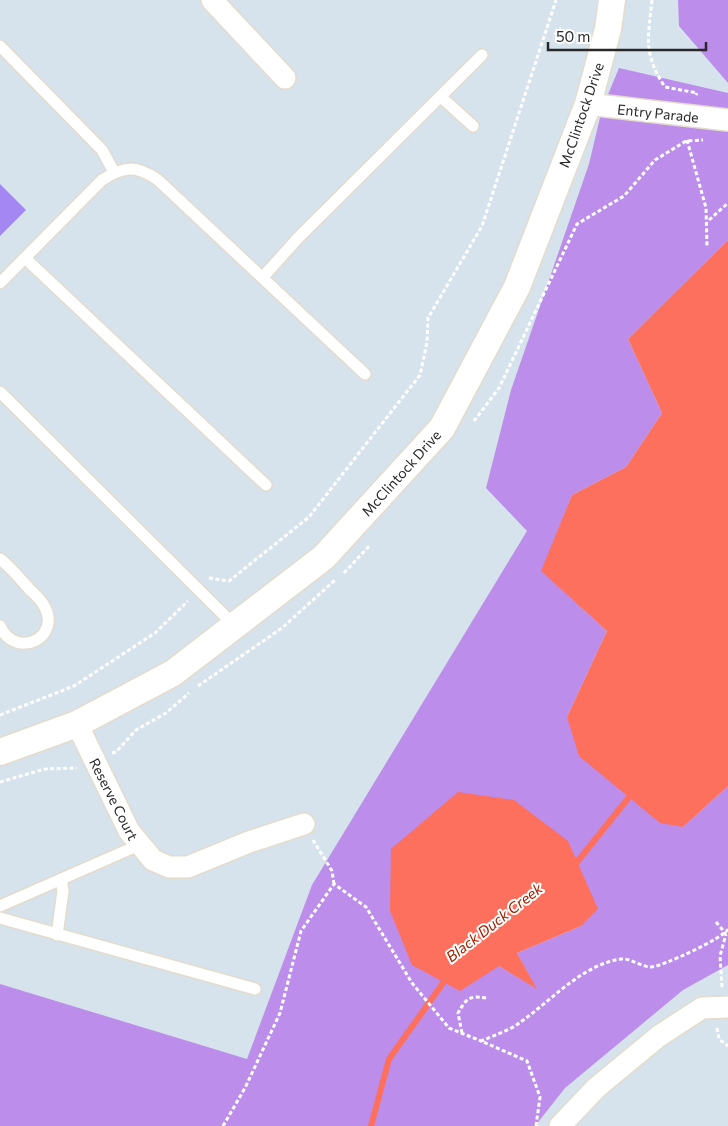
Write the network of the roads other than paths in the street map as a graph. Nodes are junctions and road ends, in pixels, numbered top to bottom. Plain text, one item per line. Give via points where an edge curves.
1 (212, 0) edge
2 (612, 0) edge
3 (0, 46) edge
4 (482, 55) dead end
5 (285, 78) dead end
6 (441, 97) junction
7 (588, 104) junction
8 (728, 120) edge
9 (473, 126) dead end
10 (114, 172) junction
11 (26, 259) junction
12 (262, 278) junction
13 (0, 283) edge
14 (365, 374) dead end
15 (0, 392) edge
16 (266, 485) dead end
17 (0, 559) edge
18 (0, 626) edge
19 (235, 626) junction
20 (77, 724) junction
21 (0, 752) edge
22 (304, 824) road end
23 (139, 845) junction
24 (61, 879) junction
25 (0, 906) edge
26 (0, 918) edge
27 (56, 935) junction
28 (254, 989) dead end
29 (725, 997) edge
30 (560, 1126) edge

1 - 5 street
2 - 7 street, McClintock Drive via 599,70
3 - 10 lane via 102,150
4 - 6 lane
6 - 9 lane
6 - 12 lane via 298,238
7 - 8 street, Entry Parade
7 - 19 street, McClintock Drive via 517,287 442,428 324,557
10 - 11 lane via 102,180
10 - 12 lane via 131,168 145,171 158,180
11 - 13 lane
11 - 16 lane
12 - 14 lane
15 - 19 lane
17 - 18 lane via 44,605 48,628 42,638 21,644 11,640
19 - 20 street, McClintock Drive via 173,673
20 - 21 street, McClintock Drive
20 - 23 street, Reserve Court via 105,786
22 - 23 street, Reserve Court via 188,867 169,867 153,860
23 - 24 lane
24 - 25 lane
24 - 27 lane via 63,891
26 - 27 lane
27 - 28 lane
29 - 30 street via 659,1036 596,1088

